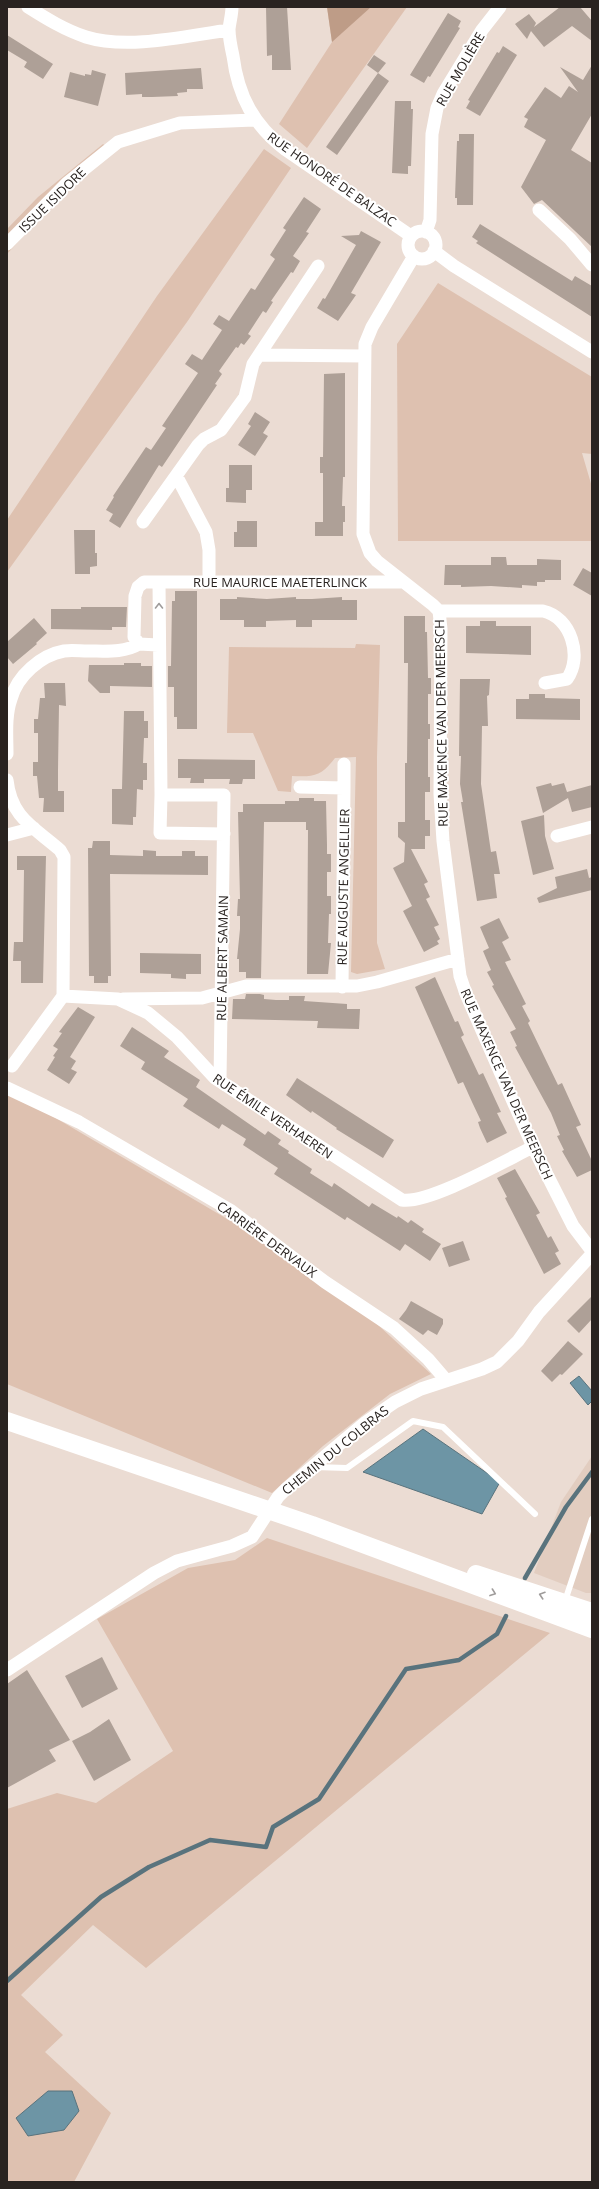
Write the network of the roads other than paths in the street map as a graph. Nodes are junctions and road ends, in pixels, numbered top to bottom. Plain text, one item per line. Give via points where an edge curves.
1 (28, 7) edge
2 (232, 7) edge
3 (500, 7) edge
4 (229, 30) junction
5 (254, 120) junction
6 (539, 210) dead end
7 (426, 232) junction
8 (411, 236) junction
9 (7, 244) edge
10 (434, 251) junction
11 (414, 256) junction
12 (592, 265) edge
13 (318, 266) dead end
14 (592, 352) edge
15 (259, 355) junction
16 (364, 356) junction
17 (177, 477) junction
18 (144, 522) dead end
19 (209, 581) junction
20 (159, 582) junction
21 (402, 582) junction
22 (439, 612) junction
23 (139, 644) junction
24 (158, 645) junction
25 (545, 683) dead end
26 (7, 754) edge
27 (344, 764) dead end
28 (7, 780) edge
29 (300, 788) dead end
30 (344, 788) junction
31 (160, 795) junction
32 (592, 827) edge
33 (34, 828) junction
34 (224, 834) junction
35 (7, 835) edge
36 (557, 836) dead end
37 (458, 959) junction
38 (342, 987) junction
39 (221, 993) junction
40 (63, 996) junction
41 (118, 999) junction
42 (12, 1066) dead end
43 (220, 1081) junction
44 (7, 1088) edge
45 (533, 1147) junction
46 (592, 1253) edge
47 (446, 1380) junction
48 (7, 1421) edge
49 (311, 1467) junction
50 (270, 1510) junction
51 (535, 1514) dead end
52 (592, 1519) edge
53 (312, 1525) junction
54 (564, 1603) junction
55 (592, 1612) edge
56 (592, 1629) edge
57 (7, 1670) edge

1 - 4 street via 66,29 104,41 152,40
2 - 4 street, RUE HONORÉ DE BALZAC
3 - 7 street, RUE MOLIÈRE via 482,30 437,108 432,134 430,220
4 - 5 street, RUE HONORÉ DE BALZAC via 238,84
5 - 8 street, RUE HONORÉ DE BALZAC via 286,150
5 - 9 street, ISSUE ISIDORE via 180,123 118,142 67,183
6 - 12 street via 570,239
7 - 8 street via 418,232
7 - 10 street via 436,242
8 - 11 street via 408,245
10 - 11 street via 427,258
10 - 14 street
11 - 16 street, RUE MAXENCE VAN DER MEERSCH via 372,327
13 - 15 street
15 - 16 street
15 - 17 street via 250,370 249,387 245,397 221,430 198,445
16 - 21 street, RUE MAXENCE VAN DER MEERSCH via 363,534 370,553
17 - 18 street
17 - 19 street via 206,532
19 - 20 street, RUE MAURICE MAETERLINCK
19 - 21 street, RUE MAURICE MAETERLINCK
20 - 23 street via 144,582 138,587 135,596 134,637
24 -> 20 street
21 - 22 street, RUE MAXENCE VAN DER MEERSCH
22 - 25 street via 539,611 558,616 569,632 574,664 567,679
22 - 37 street, RUE MAXENCE VAN DER MEERSCH via 440,794 443,841
23 - 24 street
23 - 26 street via 121,651 64,651 47,657 33,667 20,681 10,699
24 - 31 street via 161,671
27 - 30 street, RUE AUGUSTE ANGELLIER
28 - 33 street via 15,809 20,817
29 - 30 street
30 - 38 street, RUE AUGUSTE ANGELLIER
31 - 34 street via 160,833
31 - 34 street, RUE ALBERT SAMAIN via 224,795
32 - 36 street
33 - 35 street
33 - 40 street via 60,850 64,857
34 - 39 street, RUE ALBERT SAMAIN
37 - 38 street via 378,982
37 - 45 street, RUE MAXENCE VAN DER MEERSCH via 466,994
38 - 39 street via 246,986
39 - 41 street via 202,998
39 - 43 street, RUE ALBERT SAMAIN
40 - 41 street, RUE ÉMILE VERHAEREN
40 - 42 street
41 - 43 street, RUE ÉMILE VERHAEREN via 142,1010 168,1028
43 - 45 street, RUE ÉMILE VERHAEREN via 402,1200 416,1200 451,1187
44 - 47 street, CARRIÈRE DERVAUX via 79,1122 230,1210 325,1282 394,1328 436,1367
45 - 46 street, RUE MAXENCE VAN DER MEERSCH via 573,1226
46 - 47 street, CHEMIN DU COLBRAS via 504,1356 490,1366
47 - 49 street, CHEMIN DU COLBRAS via 395,1402
48 - 50 main road
49 - 50 street, CHEMIN DU COLBRAS via 278,1497
49 - 51 lane via 347,1468 413,1421 443,1427
50 - 53 main road
50 - 57 street, CHEMIN DU COLBRAS via 258,1530 244,1542 190,1557 154,1573
52 - 54 lane
54 -> 53 main road
53 -> 56 main road
54 - 55 main road

